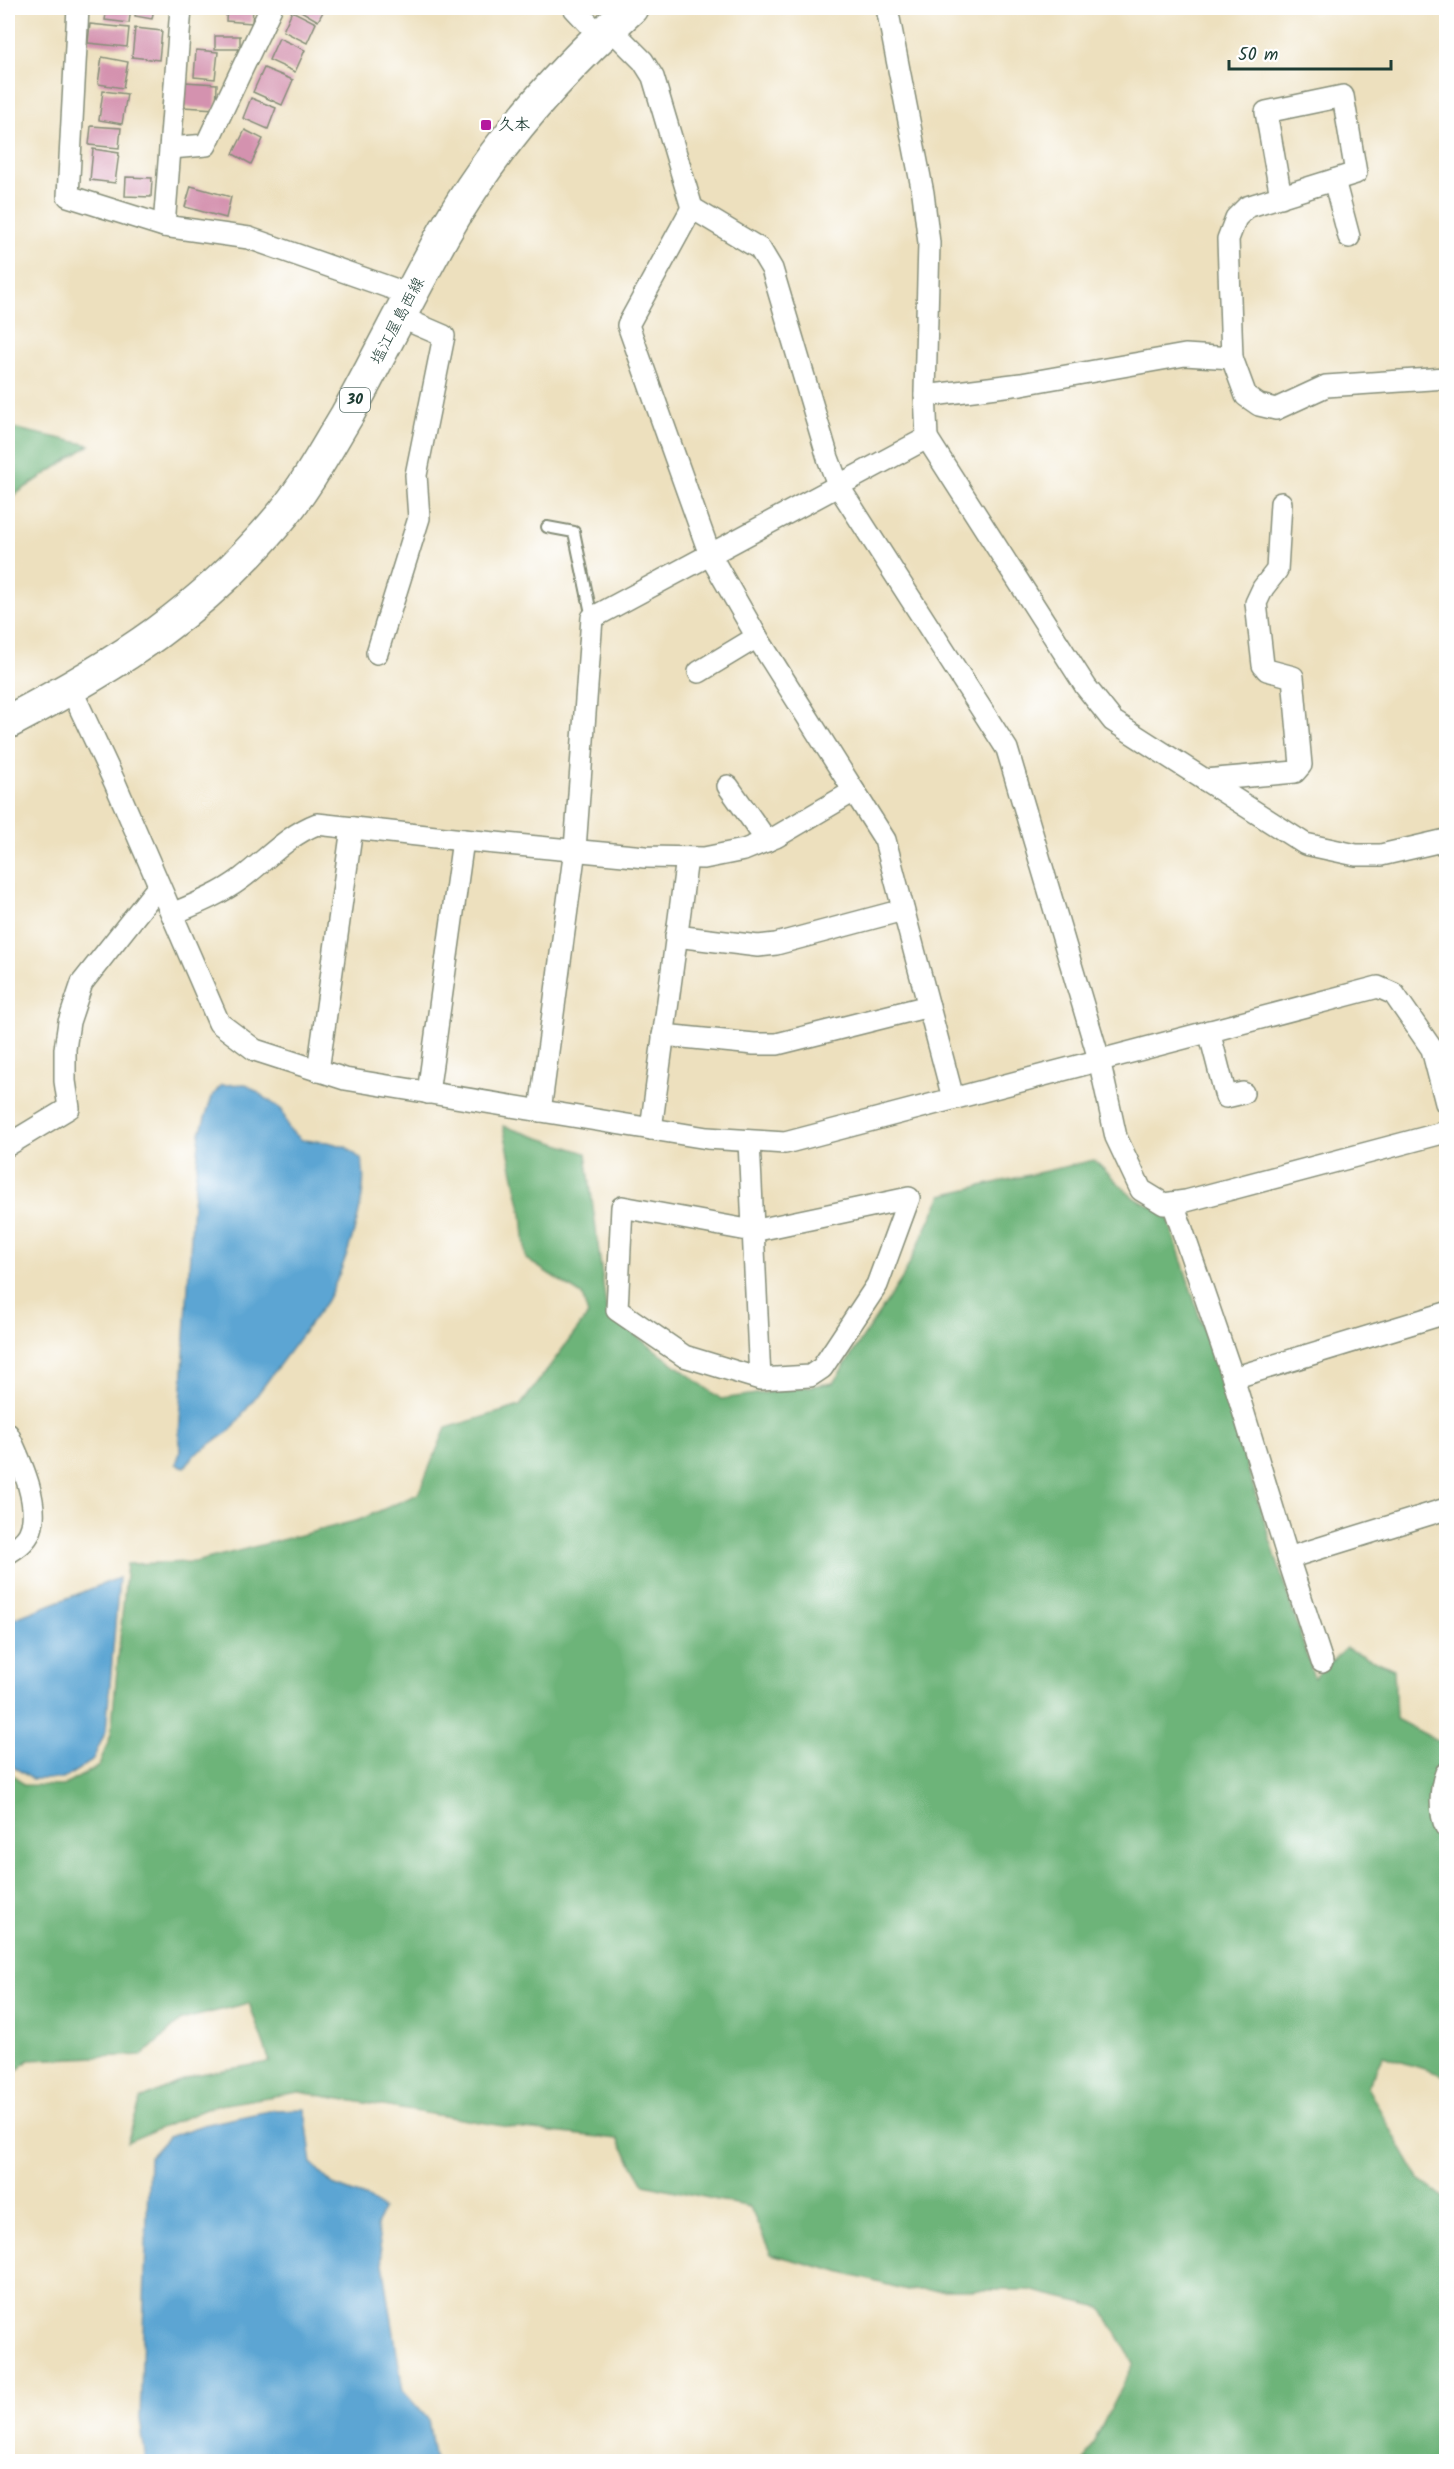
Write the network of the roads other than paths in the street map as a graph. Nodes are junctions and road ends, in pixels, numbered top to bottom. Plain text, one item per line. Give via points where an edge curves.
1 (78, 8) edge
2 (181, 8) edge
3 (271, 8) edge
4 (574, 8) edge
5 (887, 8) edge
6 (614, 23) edge
7 (171, 148) junction
8 (1334, 180) junction
9 (1281, 197) junction
10 (692, 208) junction
11 (164, 226) junction
12 (1348, 237) dead end
13 (406, 305) junction
14 (1232, 358) junction
15 (1446, 378) edge
16 (925, 396) junction
17 (927, 438) junction
18 (838, 487) junction
19 (1281, 503) dead end
20 (547, 527) dead end
21 (710, 555) junction
22 (592, 618) junction
23 (757, 637) junction
24 (377, 653) dead end
25 (699, 672) dead end
26 (70, 689) junction
27 (8, 722) edge
28 (1205, 780) junction
29 (728, 786) dead end
30 (854, 791) junction
31 (352, 828) junction
32 (463, 840) junction
33 (1446, 840) edge
34 (767, 841) junction
35 (575, 849) junction
36 (687, 858) junction
37 (158, 887) junction
38 (903, 910) junction
39 (172, 915) junction
40 (676, 936) junction
41 (929, 1006) junction
42 (1209, 1031) junction
43 (663, 1035) junction
44 (1098, 1059) junction
45 (318, 1071) junction
46 (428, 1093) junction
47 (1243, 1093) dead end
48 (953, 1098) junction
49 (1446, 1103) edge
50 (540, 1111) junction
51 (651, 1129) junction
52 (1446, 1132) edge
53 (749, 1141) junction
54 (8, 1145) edge
55 (1173, 1203) junction
56 (753, 1231) junction
57 (1446, 1313) edge
58 (1233, 1378) junction
59 (760, 1379) junction
60 (8, 1434) edge
61 (1446, 1509) edge
62 (8, 1553) edge
63 (1288, 1558) junction
64 (1322, 1662) dead end
65 (1446, 1773) edge
66 (1446, 1827) edge

1 - 11 street via 68,196
2 - 7 street
3 - 7 street via 206,145
4 - 6 street
5 - 16 street via 929,243
6 - 10 street via 653,77
6 - 13 main road, 塩江屋島西線 / 30 via 508,136 445,233
7 - 11 street
8 - 9 street
8 - 9 street via 1356,173 1343,96 1266,112
8 - 12 street
9 - 14 street via 1247,207 1236,218 1228,239
10 - 18 street via 760,249 772,269
10 - 21 street via 628,325
11 - 13 street via 249,238
13 - 24 street via 444,336 417,476 418,518
13 - 26 main road, 塩江屋島西線 / 30 via 319,463 250,552 194,606
14 - 15 street via 1246,396 1259,405 1276,409 1326,386
14 - 16 street via 1185,356
16 - 17 street
17 - 18 street
17 - 28 street via 1086,687 1113,721
18 - 21 street
18 - 44 street via 1007,749
19 - 28 street via 1276,570 1256,603 1263,665 1267,670 1293,676 1301,765 1295,772
20 - 22 lane via 574,532
21 - 22 street
21 - 23 street
22 - 35 street
23 - 25 street
23 - 30 street
26 - 27 main road, 塩江屋島西線 / 30
26 - 37 street
28 - 33 street via 1305,844 1331,852 1380,855
29 - 34 street
30 - 34 street
30 - 38 street via 885,840
31 - 32 street
31 - 39 street via 317,824 303,830 234,884
31 - 45 street
32 - 35 street
32 - 46 street
34 - 36 street via 744,850
35 - 36 street
35 - 50 street
36 - 40 street
37 - 39 street
37 - 54 street via 82,983 65,1049 69,1108
38 - 40 street via 777,944 758,946
38 - 41 street
39 - 45 street via 219,1023 255,1050
40 - 43 street
41 - 43 street via 777,1044
41 - 48 street
42 - 44 street
42 - 47 street via 1226,1097
42 - 49 street via 1378,987 1394,994 1432,1049
43 - 51 street
44 - 48 street
44 - 55 street via 1116,1137 1141,1190 1164,1204
45 - 46 street
46 - 50 street
48 - 53 street via 785,1143
50 - 51 street
51 - 53 street
52 - 55 street
53 - 56 street
55 - 58 street
56 - 59 street
56 - 59 street via 622,1207 617,1310 684,1356
56 - 59 street via 909,1198 878,1285 822,1368 810,1376
57 - 58 street
58 - 63 street
60 - 62 street via 28,1482 32,1512 30,1532 22,1544
61 - 63 street
63 - 64 street
65 - 66 street via 1442,1800

